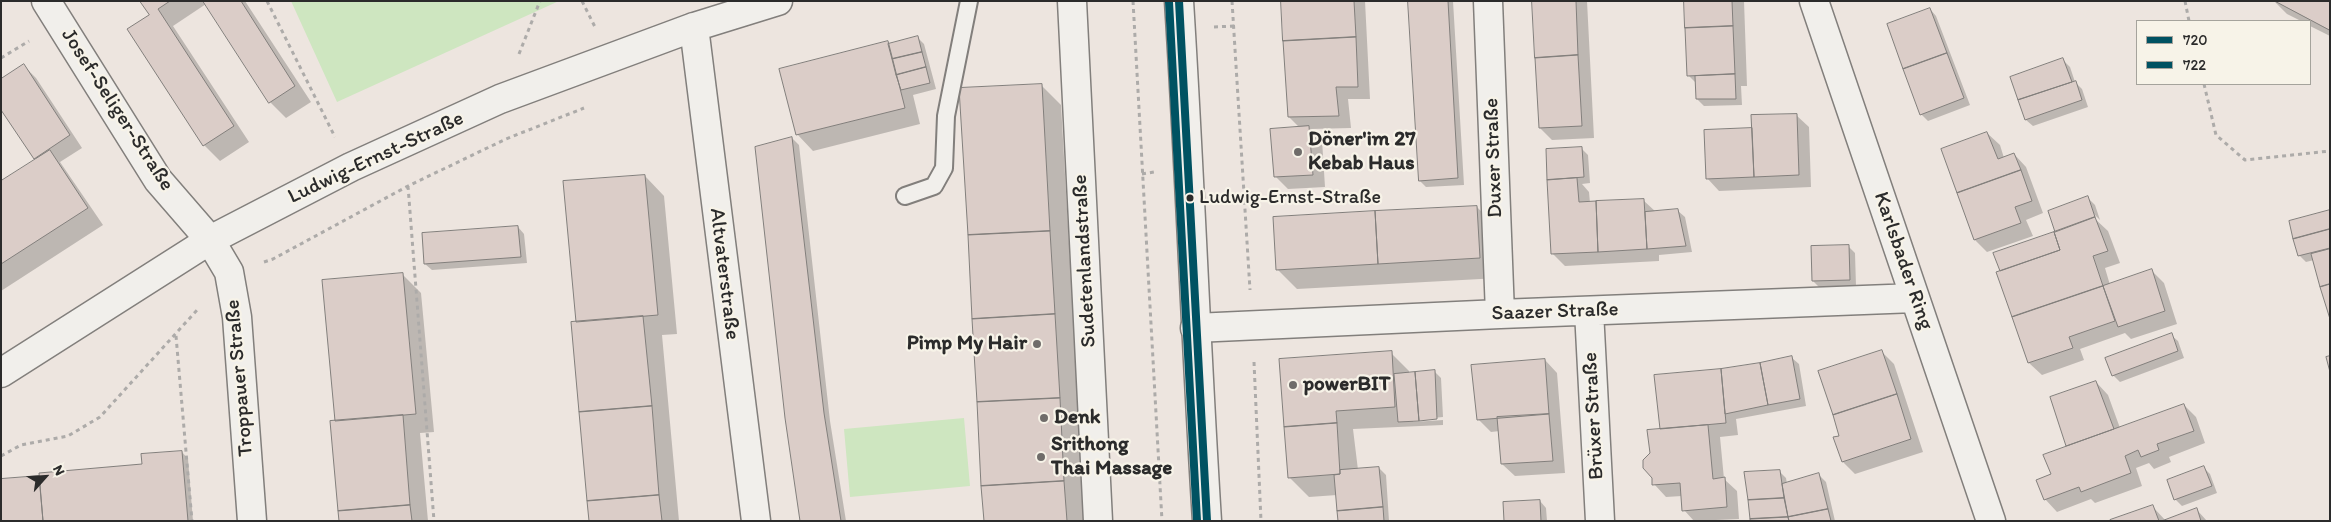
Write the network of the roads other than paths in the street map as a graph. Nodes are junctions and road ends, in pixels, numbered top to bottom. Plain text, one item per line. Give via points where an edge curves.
1 (46, 1) edge
2 (778, 1) edge
3 (969, 1) edge
4 (1072, 1) edge
5 (1180, 1) edge
6 (1488, 1) edge
7 (1814, 1) edge
8 (694, 27) junction
9 (906, 196) dead end
10 (210, 240) junction
11 (1915, 298) junction
12 (1589, 311) junction
13 (1500, 314) junction
14 (1195, 328) junction
15 (1, 372) edge
16 (252, 521) edge
17 (756, 521) edge
18 (1098, 521) edge
19 (1206, 521) edge
20 (1600, 521) edge
21 (1992, 521) edge

1 - 10 street, Josef-Seliger-Straße via 158,180
2 - 8 street, Ludwig-Ernst-Straße
3 - 9 lane via 946,116 944,168 934,186
4 - 18 street, Sudetenlandstraße
5 - 14 street
6 - 13 street, Duxer Straße
7 - 11 street, Karlsbader Ring
8 - 10 street, Ludwig-Ernst-Straße via 500,100 351,167
8 - 17 street, Altvaterstraße
10 - 15 street, Ludwig-Ernst-Straße
10 - 16 street, Troppauer Straße via 229,272 237,317
11 - 12 street, Saazer Straße
11 - 21 street, Karlsbader Ring
12 - 13 street, Saazer Straße
12 - 20 street, Brüxer Straße
13 - 14 street, Saazer Straße
14 - 19 street

